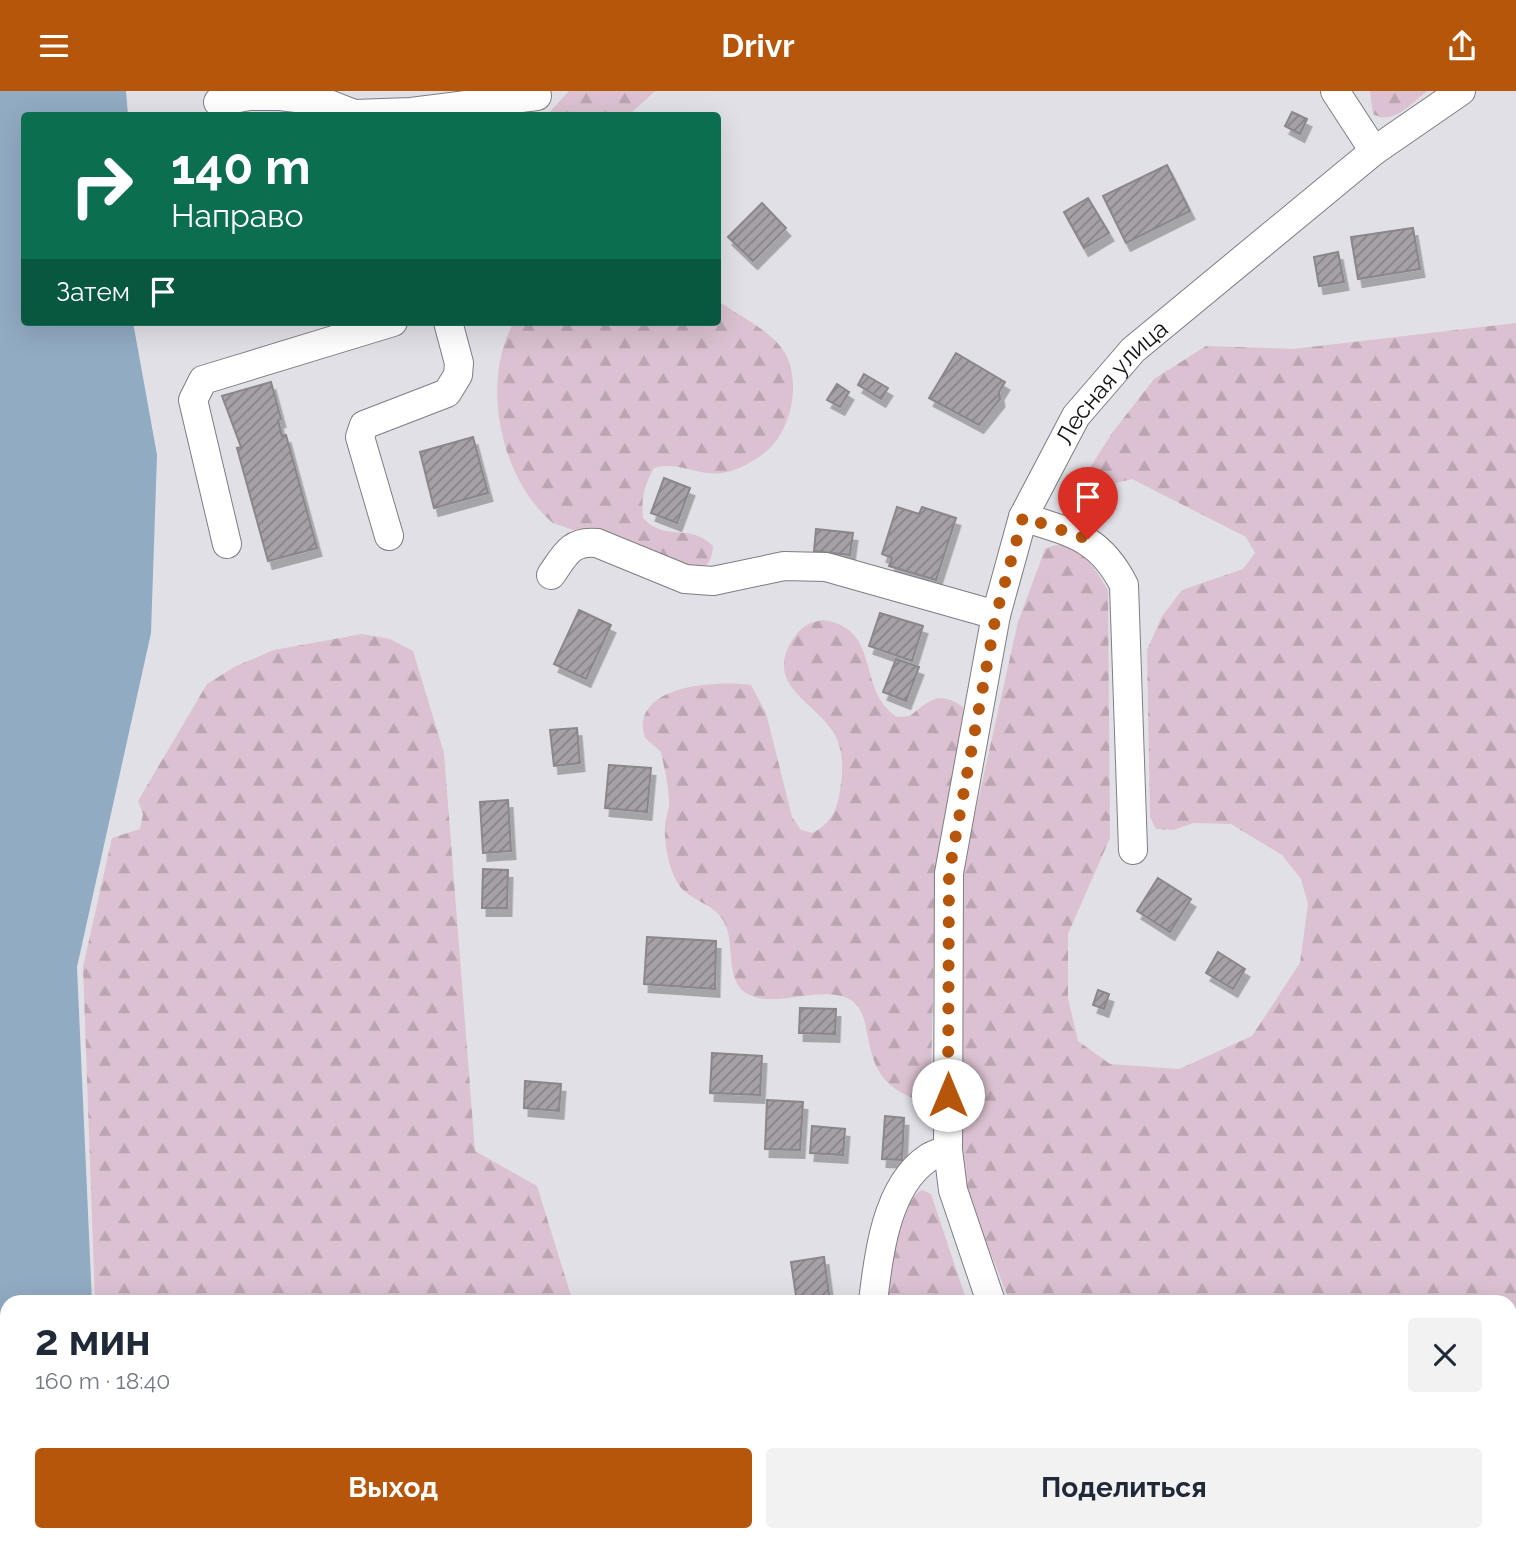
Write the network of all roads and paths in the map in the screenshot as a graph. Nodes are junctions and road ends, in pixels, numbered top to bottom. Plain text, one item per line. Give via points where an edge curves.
1 (1335, 91) edge
2 (1461, 91) edge
3 (533, 101) edge
4 (218, 102) dead end
5 (409, 106) edge
6 (346, 112) edge
7 (372, 112) edge
8 (1374, 151) junction
9 (380, 326) edge
10 (449, 326) edge
11 (1023, 517) junction
12 (389, 536) dead end
13 (227, 544) dead end
14 (551, 575) dead end
15 (996, 615) junction
16 (1133, 850) dead end
17 (948, 1150) junction
18 (874, 1295) edge
19 (989, 1295) edge

1 - 8 street
2 - 8 street, Лесная улица
3 - 5 street
4 - 6 street via 280,96 321,101
5 - 7 street
8 - 11 street, Лесная улица via 1133,350 1076,416
9 - 13 street via 203,380 195,389 192,400
10 - 12 street via 459,363 458,375 447,393 361,429
11 - 15 street, Лесная улица
11 - 16 street via 1088,539 1113,563 1124,585
14 - 15 street via 572,545 582,541 685,579 713,581 783,566 826,567
15 - 17 street, Лесная улица via 949,873
17 - 18 street via 928,1157 899,1192 879,1246
17 - 19 street, Лесная улица via 953,1190

